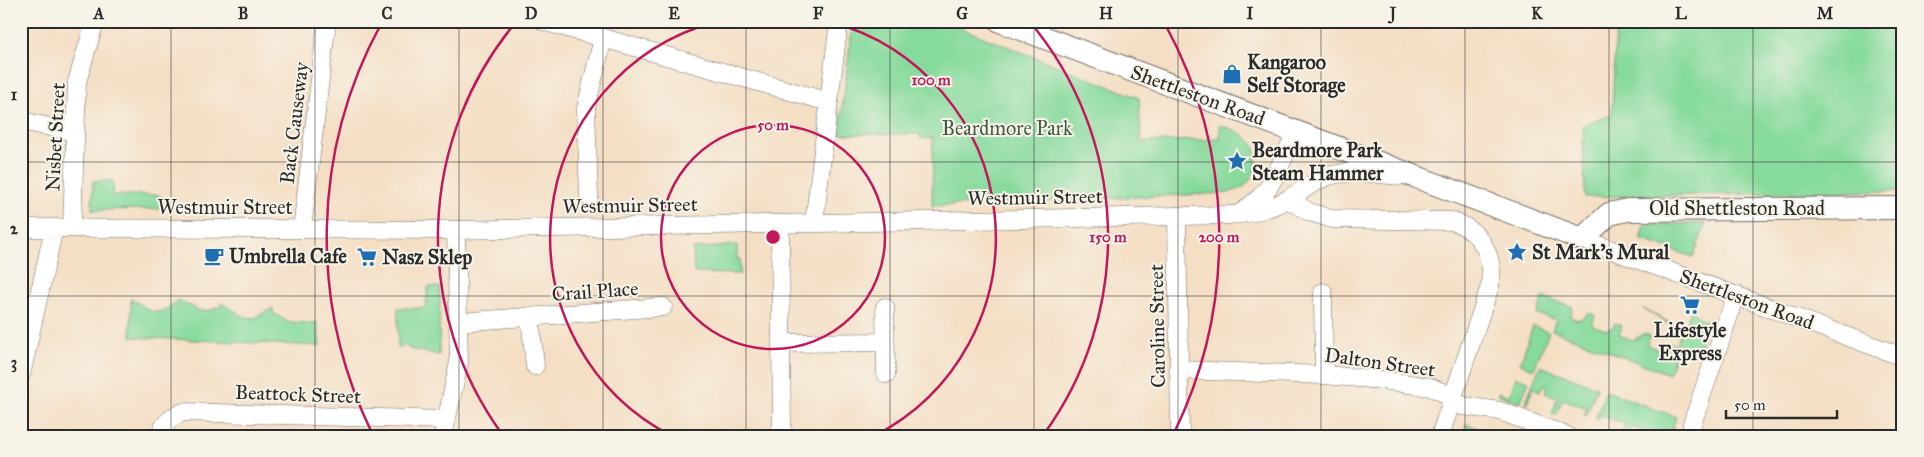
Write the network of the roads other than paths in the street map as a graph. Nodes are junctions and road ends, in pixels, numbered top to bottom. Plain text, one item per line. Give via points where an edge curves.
1 (95, 21) edge
2 (327, 21) edge
3 (543, 21) edge
4 (838, 21) edge
5 (1000, 21) edge
6 (603, 38) junction
7 (829, 102) junction
8 (21, 121) edge
9 (74, 132) junction
10 (1298, 132) junction
11 (1419, 178) junction
12 (589, 198) dead end
13 (1288, 199) junction
14 (1903, 208) edge
15 (1239, 214) junction
16 (1177, 216) junction
17 (814, 223) junction
18 (780, 224) junction
19 (21, 228) edge
20 (54, 228) junction
21 (72, 228) junction
22 (302, 229) junction
23 (456, 230) junction
24 (1582, 239) junction
25 (1324, 292) dead end
26 (1736, 295) junction
27 (663, 307) dead end
28 (885, 307) dead end
29 (530, 317) junction
30 (459, 322) junction
31 (885, 342) junction
32 (782, 343) junction
33 (1903, 357) edge
34 (535, 366) dead end
35 (1178, 370) junction
36 (886, 374) dead end
37 (21, 375) edge
38 (1324, 375) junction
39 (1452, 399) junction
40 (445, 428) edge
41 (159, 436) edge
42 (782, 436) edge
43 (1180, 436) edge
44 (1440, 436) edge
45 (1567, 436) edge
46 (1691, 436) edge

1 - 9 street, Nisbet Street via 77,82
2 - 22 street, Back Causeway
3 - 6 street
4 - 7 street
5 - 10 main road, Shettleston Road
6 - 7 street
6 - 12 street via 586,108
7 - 17 street
8 - 9 street
9 - 21 street, Nisbet Street
10 - 11 main road, Shettleston Road
10 - 15 street via 1267,189
11 - 13 street, Westmuir Street via 1341,173 1319,180
11 - 24 main road, Shettleston Road
13 - 15 street, Westmuir Street via 1262,210
13 - 39 street via 1310,212 1332,219 1452,220 1482,240 1491,260 1490,286
14 - 24 main road, Old Shettleston Road via 1628,210 1609,214
15 - 16 street, Westmuir Street
16 - 17 street, Westmuir Street
16 - 35 street, Caroline Street
17 - 18 street, Westmuir Street
18 - 23 street, Westmuir Street
18 - 32 street
19 - 20 street, Westmuir Street
20 - 21 street, Westmuir Street
20 - 37 street
21 - 22 street, Westmuir Street
22 - 23 street, Westmuir Street
23 - 30 street
24 - 26 street, Shettleston Road
25 - 38 street
26 - 33 street, Shettleston Road
26 - 46 street via 1692,424
27 - 29 street, Crail Place
28 - 31 street
29 - 30 street, Crail Place
29 - 34 street, Crail Place
30 - 40 street via 459,362
31 - 32 street
31 - 36 street
32 - 42 street
35 - 38 street, Dalton Street
35 - 43 street, Caroline Street
38 - 39 street, Dalton Street via 1430,387
39 - 44 street
39 - 45 street, Dalton Street via 1468,407 1500,411
40 - 41 street, Beattock Street via 183,412 169,420

